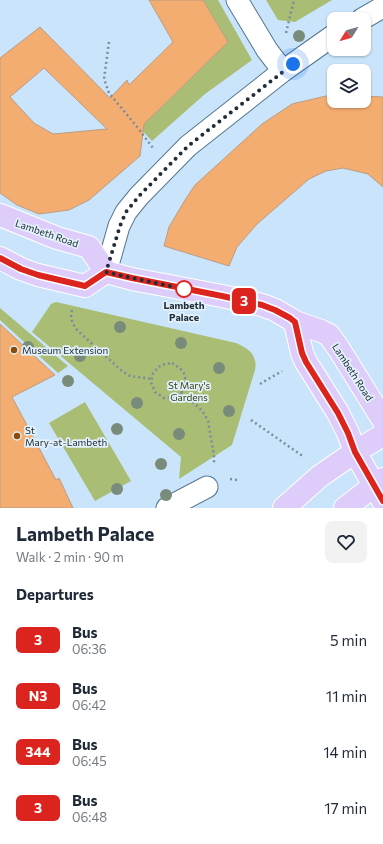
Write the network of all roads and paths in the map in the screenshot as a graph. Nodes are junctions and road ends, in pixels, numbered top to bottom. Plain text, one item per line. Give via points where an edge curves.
1 (238, 0) edge
2 (294, 0) edge
3 (383, 7) edge
4 (371, 14) edge
5 (285, 39) dead end
6 (327, 40) edge
7 (109, 42) dead end
8 (283, 71) junction
9 (156, 153) dead end
10 (0, 215) edge
11 (0, 258) edge
12 (106, 272) junction
13 (72, 306) dead end
14 (295, 322) junction
15 (283, 370) dead end
16 (152, 379) junction
17 (260, 384) dead end
18 (180, 393) junction
19 (251, 420) dead end
20 (383, 420) edge
21 (383, 435) edge
22 (355, 452) junction
23 (308, 459) dead end
24 (211, 478) joint
25 (380, 489) edge
26 (167, 508) edge
27 (284, 508) edge
28 (345, 508) edge

1 - 8 street via 267,50
2 - 5 path
3 - 4 street
6 - 8 street
7 - 9 path via 104,79 109,93
8 - 12 street via 188,146 139,196 126,212
10 - 12 main road, Lambeth Road via 57,238 89,247
11 - 12 main road via 38,275 85,286
12 - 14 main road, Lambeth Road via 262,305
13 - 16 path via 72,323 82,335 122,371 130,376
14 - 20 main road, Lambeth Road via 329,335
14 - 22 main road via 306,362 338,413
15 - 17 path
16 - 18 path via 155,392 164,398 176,397
16 - 18 path via 153,373 161,365 172,363 181,369 186,377 185,389
18 - 24 path via 203,412 208,421 214,456
19 - 23 path
21 - 22 main road
22 - 25 main road
22 - 27 main road via 320,476
24 - 26 street
25 - 28 main road

